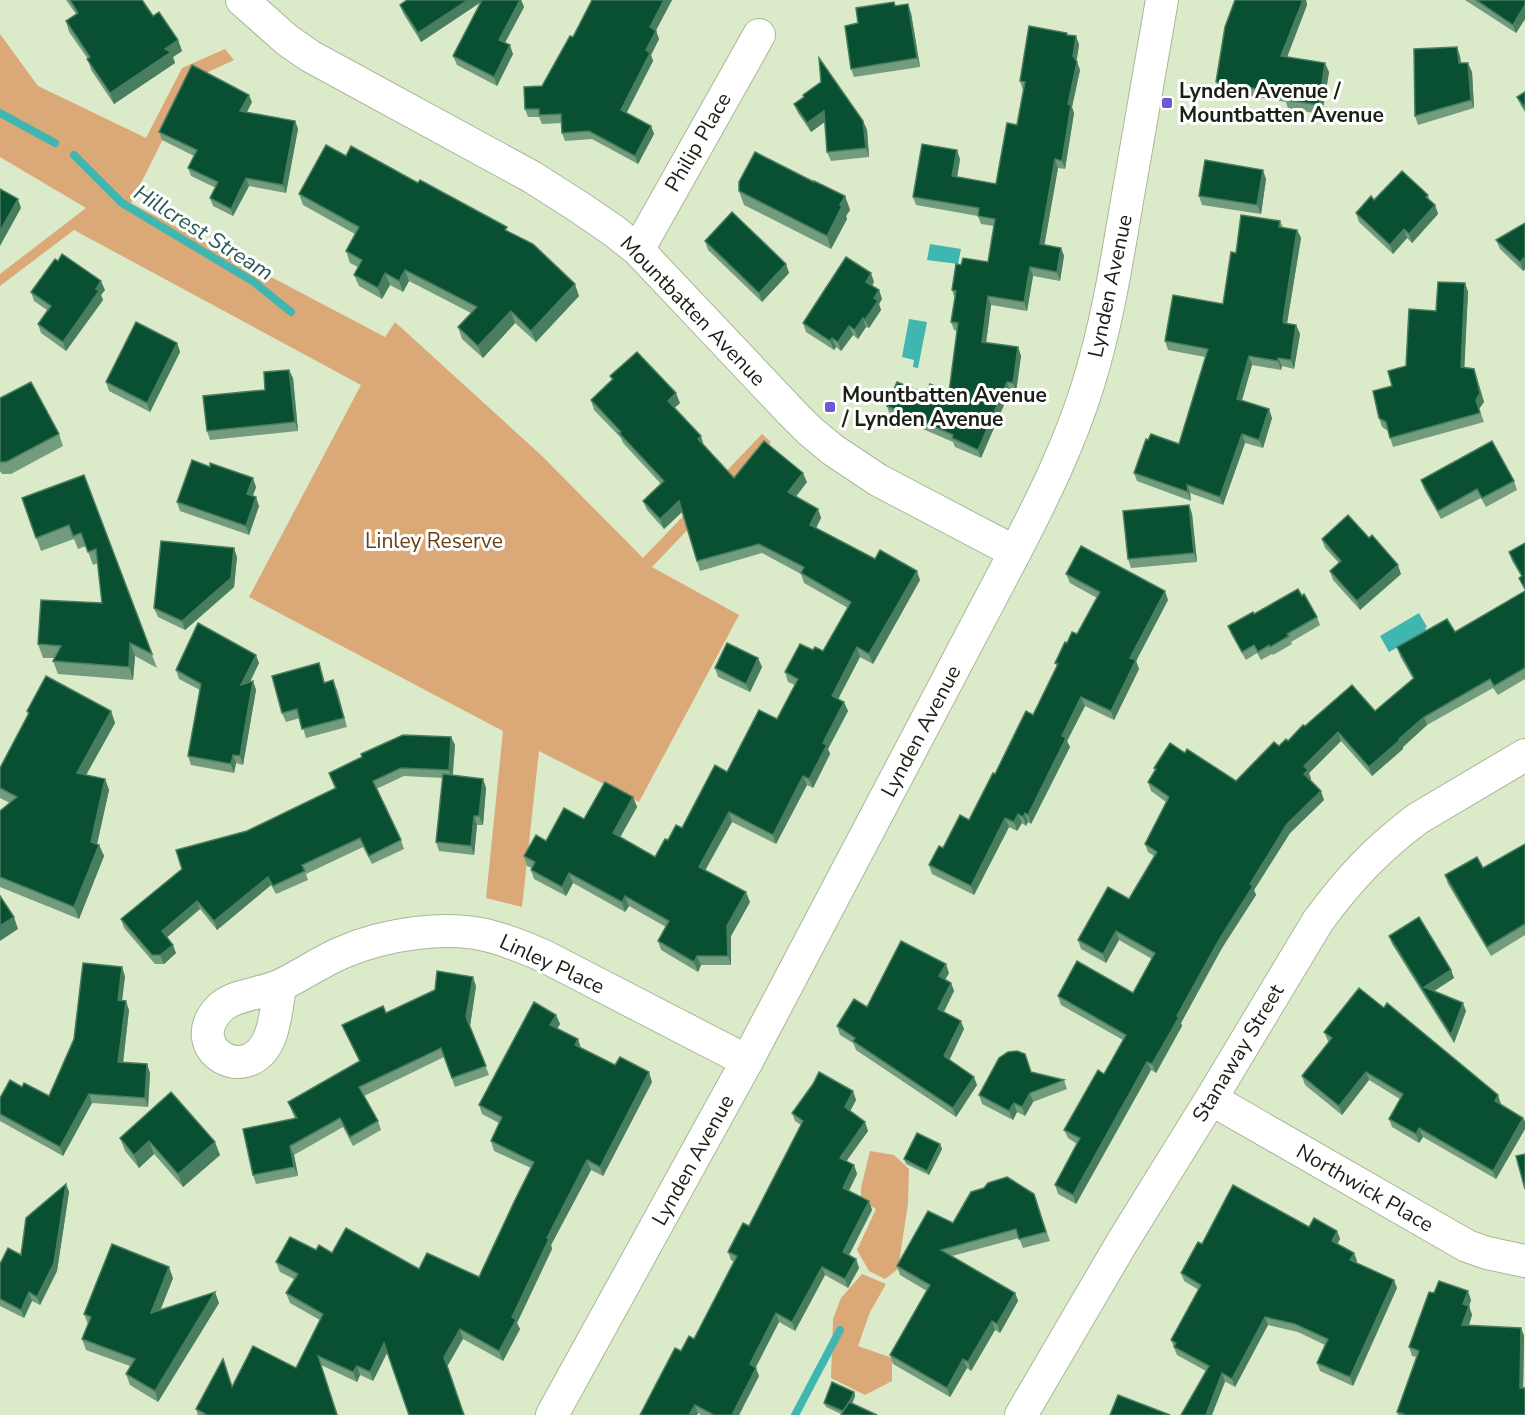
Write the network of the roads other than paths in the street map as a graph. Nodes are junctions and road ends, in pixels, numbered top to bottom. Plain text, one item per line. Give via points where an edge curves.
1 (242, 0) edge
2 (1162, 0) edge
3 (273, 11) edge
4 (759, 35) dead end
5 (638, 250) junction
6 (1016, 552) junction
7 (1525, 755) edge
8 (280, 986) dead end
9 (747, 1060) junction
10 (1211, 1099) junction
11 (1525, 1261) edge
12 (552, 1415) edge
13 (1021, 1415) edge

1 - 3 street, Mountbatten Avenue
2 - 6 street, Lynden Avenue via 1100,344 1071,432
3 - 5 street, Mountbatten Avenue via 287,40 310,56 538,181
4 - 5 street, Philip Place
5 - 6 street, Mountbatten Avenue via 810,431 833,450 878,480
6 - 9 street, Lynden Avenue
7 - 10 street, Stanaway Street via 1417,819 1387,842 1352,878 1318,921
8 - 9 street, Linley Place via 342,952 392,937 439,932 491,936 544,956
9 - 12 street, Lynden Avenue
10 - 11 street, Northwick Place via 1467,1246
10 - 13 street, Stanaway Street via 1122,1241

